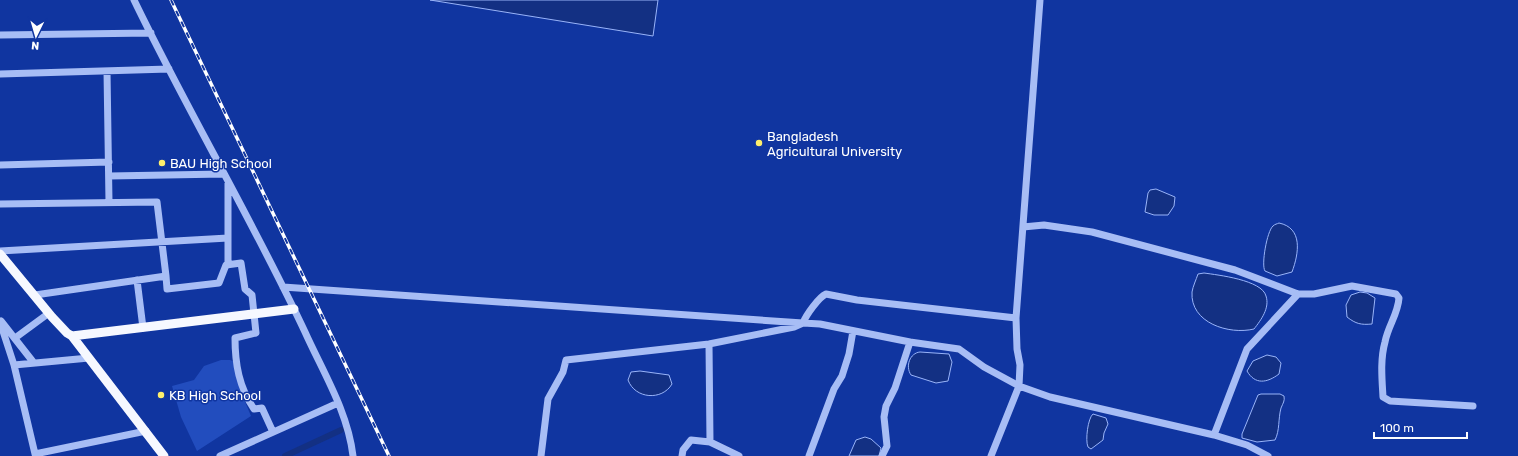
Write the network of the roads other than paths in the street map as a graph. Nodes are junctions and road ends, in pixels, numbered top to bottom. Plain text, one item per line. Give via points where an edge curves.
1 (134, 0) edge
2 (1040, 0) edge
3 (151, 33) junction
4 (0, 35) edge
5 (170, 69) junction
6 (107, 71) junction
7 (0, 74) edge
8 (109, 162) junction
9 (0, 165) edge
10 (224, 174) junction
11 (109, 176) junction
12 (228, 182) junction
13 (109, 202) junction
14 (0, 204) edge
15 (1023, 227) junction
16 (228, 238) junction
17 (162, 242) junction
18 (0, 252) edge
19 (228, 265) junction
20 (166, 276) junction
21 (137, 280) junction
22 (283, 287) junction
23 (1298, 294) junction
24 (34, 295) junction
25 (294, 309) junction
26 (49, 313) junction
27 (254, 314) junction
28 (1016, 318) junction
29 (0, 319) edge
30 (0, 322) edge
31 (803, 323) junction
32 (143, 328) junction
33 (853, 331) junction
34 (72, 336) junction
35 (15, 338) junction
36 (910, 342) junction
37 (709, 344) junction
38 (89, 358) junction
39 (34, 363) junction
40 (14, 365) junction
41 (1020, 386) junction
42 (338, 403) junction
43 (1473, 406) dead end
44 (146, 431) junction
45 (273, 432) junction
46 (1214, 435) junction
47 (710, 442) junction
48 (164, 456) edge
49 (220, 456) edge
50 (352, 456) edge
51 (541, 456) edge
52 (682, 456) edge
53 (739, 456) edge
54 (809, 456) edge
55 (882, 456) edge
56 (991, 456) edge
57 (1268, 456) edge

1 - 3 street
2 - 15 street
3 - 4 street
3 - 5 street
5 - 6 street
5 - 10 street
6 - 7 street
6 - 8 street
8 - 9 street
8 - 11 street
10 - 11 street
10 - 12 street
11 - 13 street
12 - 16 street
12 - 22 street
13 - 14 street
13 - 17 street via 158,202
15 - 23 street via 1044,225 1092,232 1235,270
15 - 28 street
16 - 17 street
16 - 19 street
17 - 18 street
17 - 20 street
18 - 24 main road
19 - 20 street via 219,283 168,289
19 - 27 street via 241,263 246,289 252,295
20 - 21 street
21 - 24 street
21 - 32 street
22 - 25 street
22 - 31 street
23 - 43 street via 1314,294 1352,286 1396,294 1399,298 1399,308 1385,340 1381,368 1382,397 1390,402
23 - 46 street via 1247,349
24 - 26 main road
25 - 27 main road
25 - 42 street
26 - 34 main road
26 - 35 street
27 - 32 main road
27 - 45 street via 256,333 235,338 235,361 242,386 251,404 256,410 262,408
28 - 31 street via 857,300 826,294 806,315
28 - 41 street
29 - 35 street
30 - 40 street
31 - 33 street
31 - 37 street via 794,328
32 - 34 main road
33 - 36 street
33 - 54 street via 842,376 834,389
34 - 38 main road
35 - 39 street
36 - 41 street via 959,348 984,367
36 - 55 street via 895,388 886,406 884,418 887,446
37 - 47 street
37 - 51 street via 566,360 563,372 548,399
38 - 39 street
38 - 44 main road
39 - 40 street
40 - 44 street via 35,454
41 - 46 street via 1072,403
41 - 56 street
42 - 45 street
42 - 50 street via 347,426
44 - 48 main road
45 - 49 street
46 - 57 street via 1247,445
47 - 52 street via 691,440 683,450
47 - 53 street

